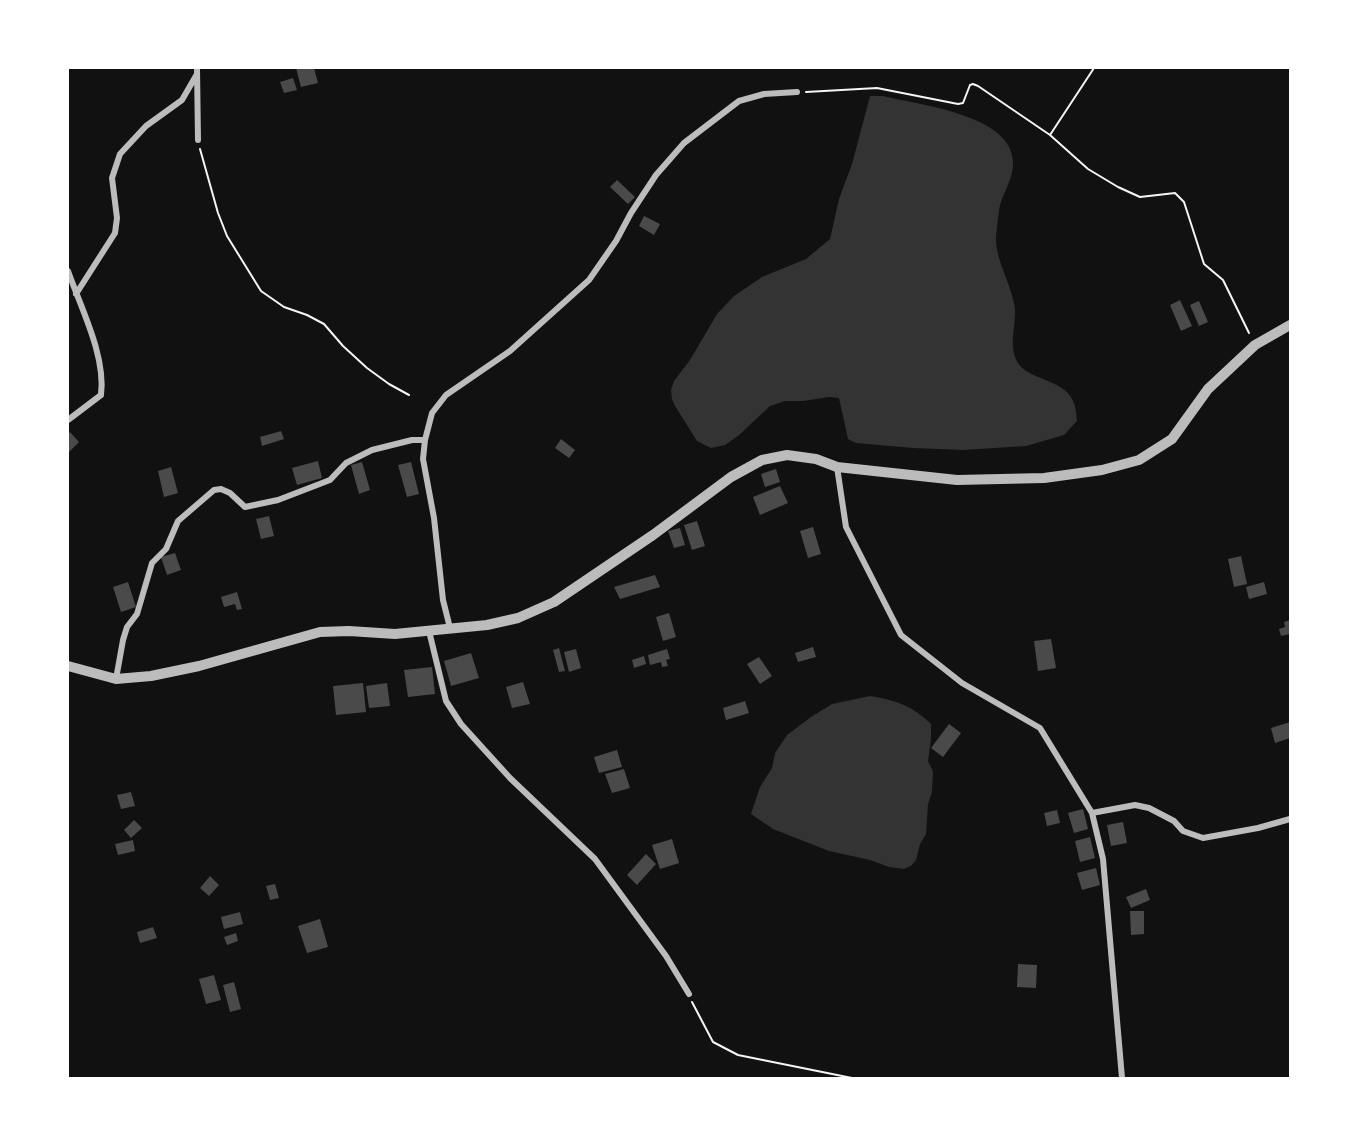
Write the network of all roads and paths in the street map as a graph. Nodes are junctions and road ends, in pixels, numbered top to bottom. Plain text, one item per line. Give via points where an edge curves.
1 (1094, 68) edge
2 (197, 71) edge
3 (797, 92) joint
4 (1050, 135) junction
5 (198, 140) joint
6 (68, 271) edge
7 (76, 294) junction
8 (1290, 326) edge
9 (1255, 345) junction
10 (409, 395) dead end
11 (68, 420) edge
12 (425, 440) junction
13 (837, 467) junction
14 (450, 628) junction
15 (429, 631) junction
16 (68, 666) edge
17 (116, 679) junction
18 (1092, 813) junction
19 (1290, 819) edge
20 (689, 994) joint
21 (852, 1078) edge
22 (1122, 1078) edge

1 - 4 path
2 - 5 street
2 - 7 street via 182,100 146,126 120,154 112,178 115,233
3 - 4 path via 877,88 958,104 965,101 973,84
3 - 12 street via 764,94 739,101 684,143 656,175 589,280 510,351 446,395 432,413
4 - 9 path via 1088,170 1118,187 1140,197 1175,193 1184,201 1204,264 1223,280
5 - 10 path via 218,213 261,291 284,307 324,324 367,368
6 - 7 street
7 - 11 street via 103,379 100,395
8 - 9 street
9 - 13 street via 1208,389 1172,439 1138,460 1072,475 1003,480 957,480
12 - 14 street via 423,459
12 - 17 street via 372,450 346,463 330,480 278,500 245,507 230,493 213,490 178,521 166,549 152,563 137,614 123,640
13 - 14 street via 787,455 762,460 731,477 554,602 518,618
13 - 18 street via 846,527 901,635 963,683 1040,728
14 - 15 street
15 - 17 street via 320,632 200,666
15 - 20 street via 446,700 461,724 510,778 595,859 660,947
16 - 17 street
18 - 19 street via 1135,805 1149,808 1174,821 1183,831 1203,838
18 - 22 street via 1103,859
20 - 21 path via 713,1042 738,1055

